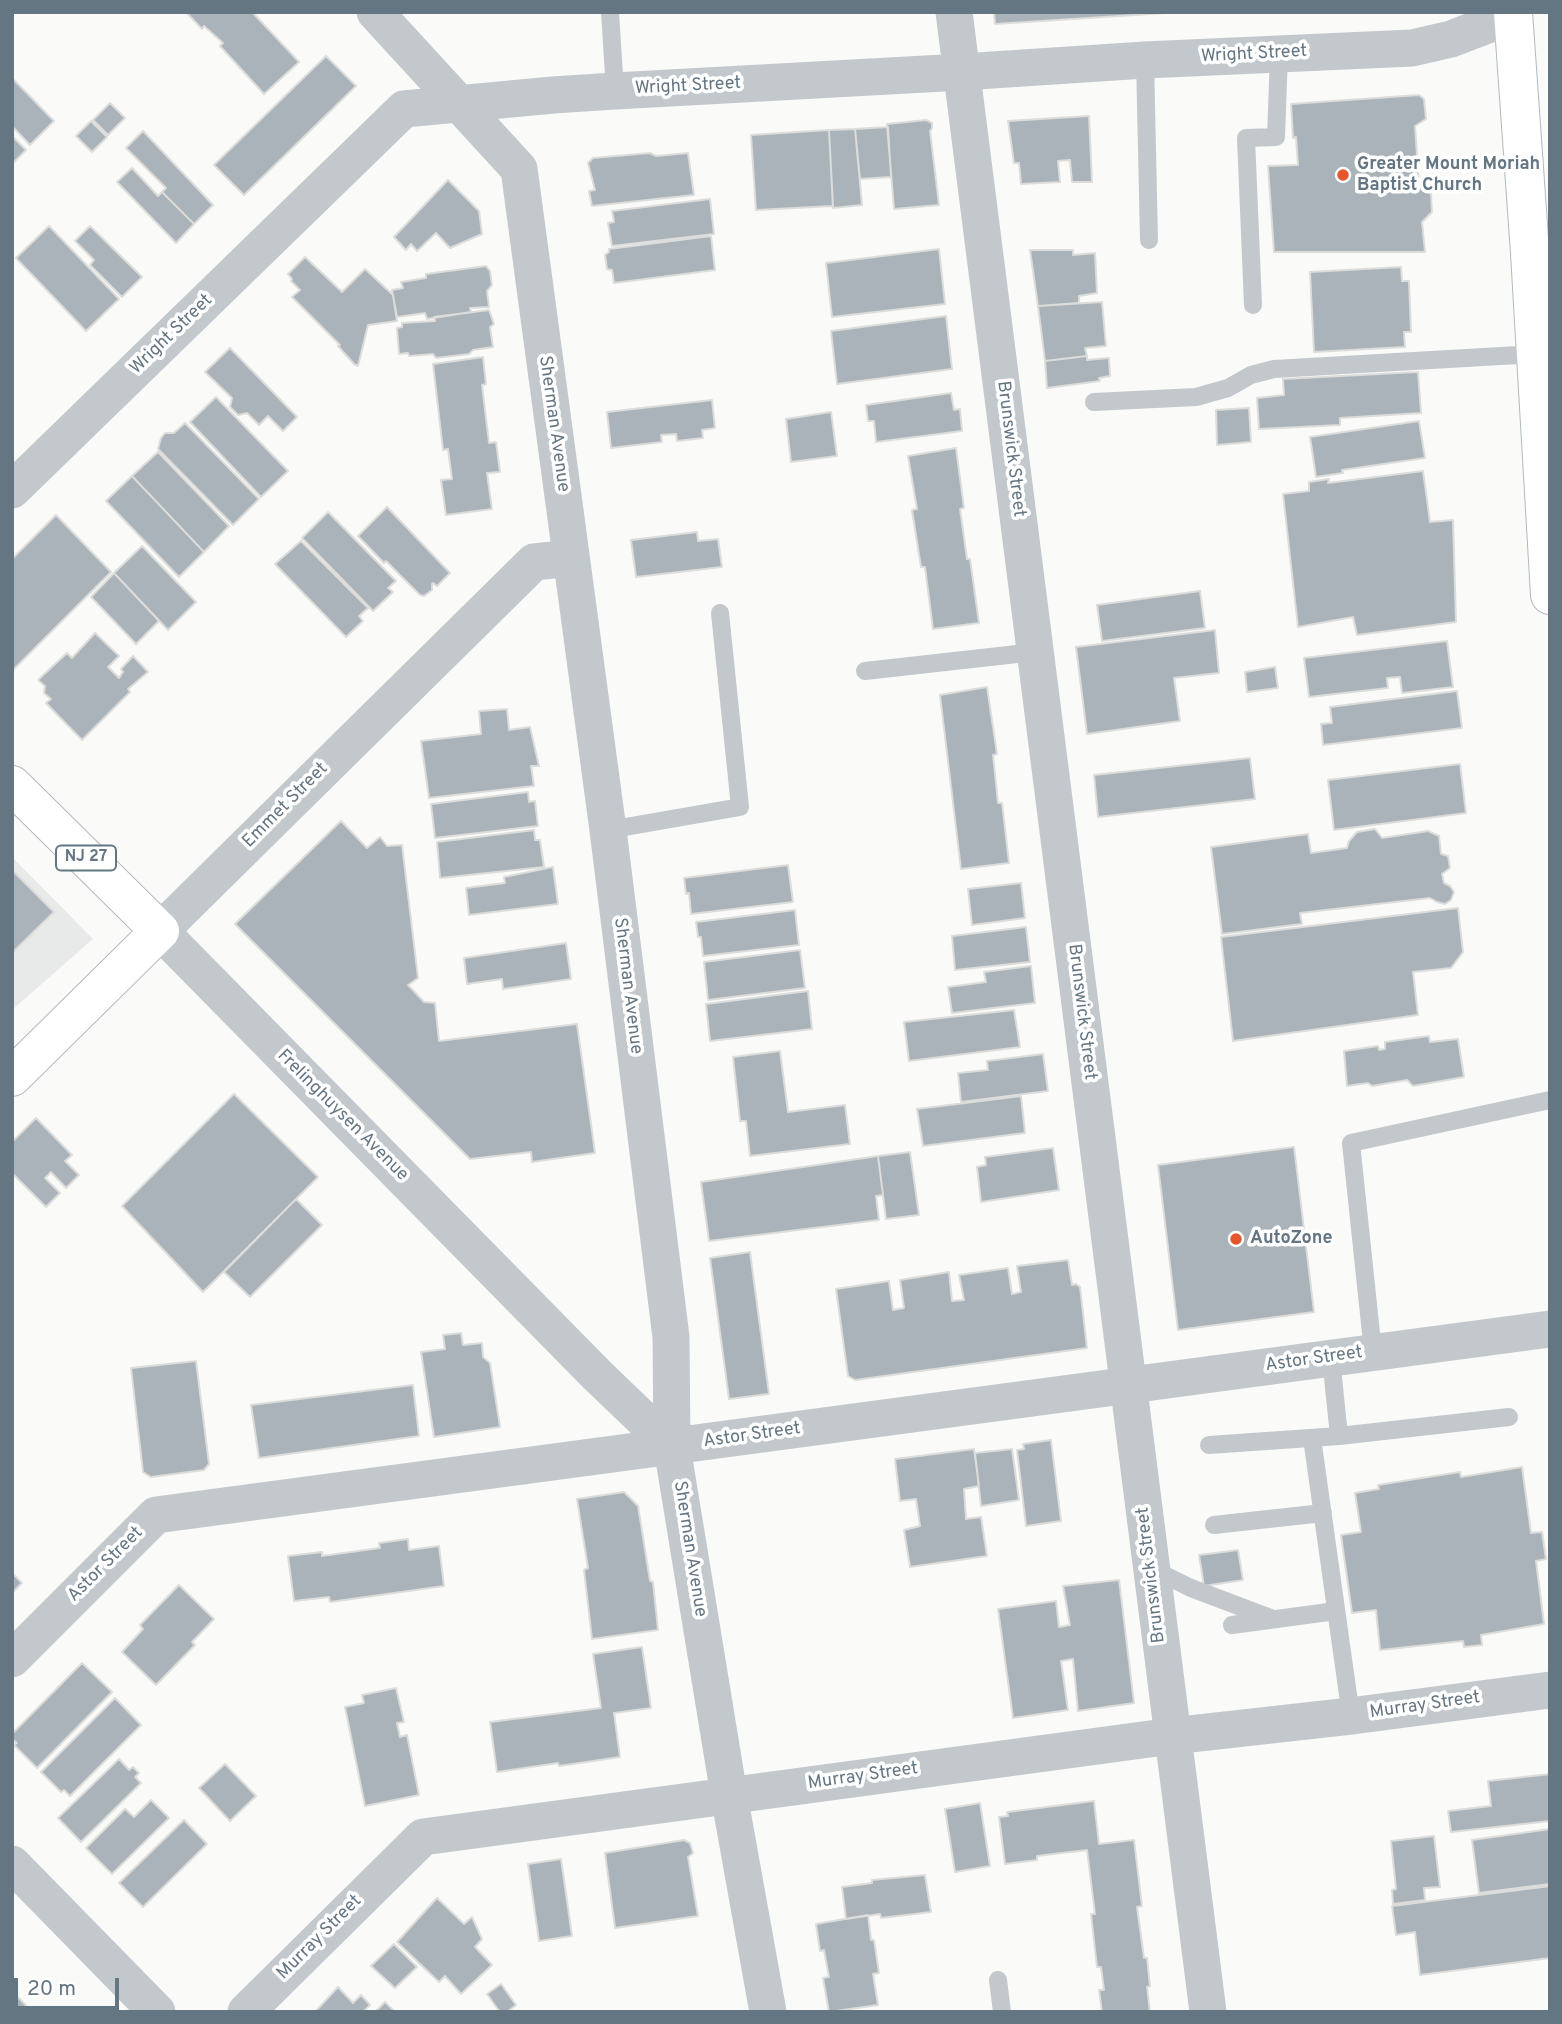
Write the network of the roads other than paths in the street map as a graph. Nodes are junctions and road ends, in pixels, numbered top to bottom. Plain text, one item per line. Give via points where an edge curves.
1 (375, 12) edge
2 (610, 12) edge
3 (954, 12) edge
4 (1512, 12) edge
5 (1279, 54) junction
6 (1145, 60) junction
7 (962, 72) junction
8 (615, 91) junction
9 (460, 104) junction
10 (1550, 189) edge
11 (1149, 240) dead end
12 (1530, 253) junction
13 (1253, 305) dead end
14 (1536, 354) junction
15 (1094, 402) dead end
16 (1545, 420) edge
17 (12, 490) edge
18 (571, 558) junction
19 (1550, 596) edge
20 (720, 613) dead end
21 (1035, 652) junction
22 (865, 671) dead end
23 (12, 785) edge
24 (608, 830) junction
25 (160, 931) junction
26 (12, 1077) edge
27 (1550, 1100) edge
28 (1550, 1329) edge
29 (1373, 1352) junction
30 (1331, 1358) junction
31 (1129, 1385) junction
32 (1509, 1417) dead end
33 (1339, 1436) junction
34 (1312, 1438) junction
35 (1209, 1445) dead end
36 (672, 1447) junction
37 (1323, 1513) junction
38 (1214, 1525) dead end
39 (1152, 1569) junction
40 (1336, 1611) junction
41 (1273, 1619) junction
42 (1232, 1625) dead end
43 (12, 1659) edge
44 (1550, 1690) edge
45 (1351, 1716) junction
46 (1172, 1736) junction
47 (729, 1795) junction
48 (12, 1864) edge
49 (998, 1980) dead end
50 (157, 2012) edge
51 (246, 2012) edge
52 (768, 2012) edge
53 (1002, 2012) edge
54 (1208, 2012) edge

1 - 9 street, Sherman Avenue
2 - 8 lane
3 - 7 street, Brunswick Street
4 - 5 street, Wright Street via 1490,24 1412,48
4 - 12 main road
5 - 6 street, Wright Street
5 - 13 lane via 1276,137 1246,138
6 - 7 street, Wright Street
6 - 11 lane
7 - 8 street, Wright Street
7 - 21 street, Brunswick Street
8 - 9 street, Wright Street
9 - 17 street, Wright Street via 404,109
9 - 18 street, Sherman Avenue via 519,169
10 - 12 main road
12 - 14 main road
14 - 15 lane via 1274,369 1196,397
14 - 16 main road
16 - 19 main road
18 - 24 street, Sherman Avenue
18 - 25 street, Emmet Street via 534,562
20 - 24 lane via 740,807
21 - 22 lane
21 - 31 street, Brunswick Street
23 - 25 main road, Frelinghuysen Avenue / NJ 27
24 - 36 street, Sherman Avenue via 671,1337
25 - 26 main road, Emmet Street
25 - 36 street, Frelinghuysen Avenue
27 - 29 lane via 1351,1143
28 - 29 street, Astor Street
29 - 30 street, Astor Street
30 - 31 street, Astor Street
30 - 33 lane
31 - 36 street, Astor Street
31 - 39 street, Brunswick Street
32 - 33 lane
33 - 34 lane
34 - 35 lane
34 - 37 lane
36 - 43 street, Astor Street via 156,1515
36 - 47 street, Sherman Avenue
37 - 38 lane
37 - 40 lane
39 - 41 lane
39 - 46 street, Brunswick Street
40 - 41 lane
40 - 45 lane
41 - 42 lane
44 - 45 street, Murray Street
45 - 46 street, Murray Street
46 - 47 street, Murray Street
46 - 54 street, Brunswick Street
47 - 51 street, Murray Street via 423,1837
47 - 52 street, Sherman Avenue
48 - 50 street
49 - 53 lane

